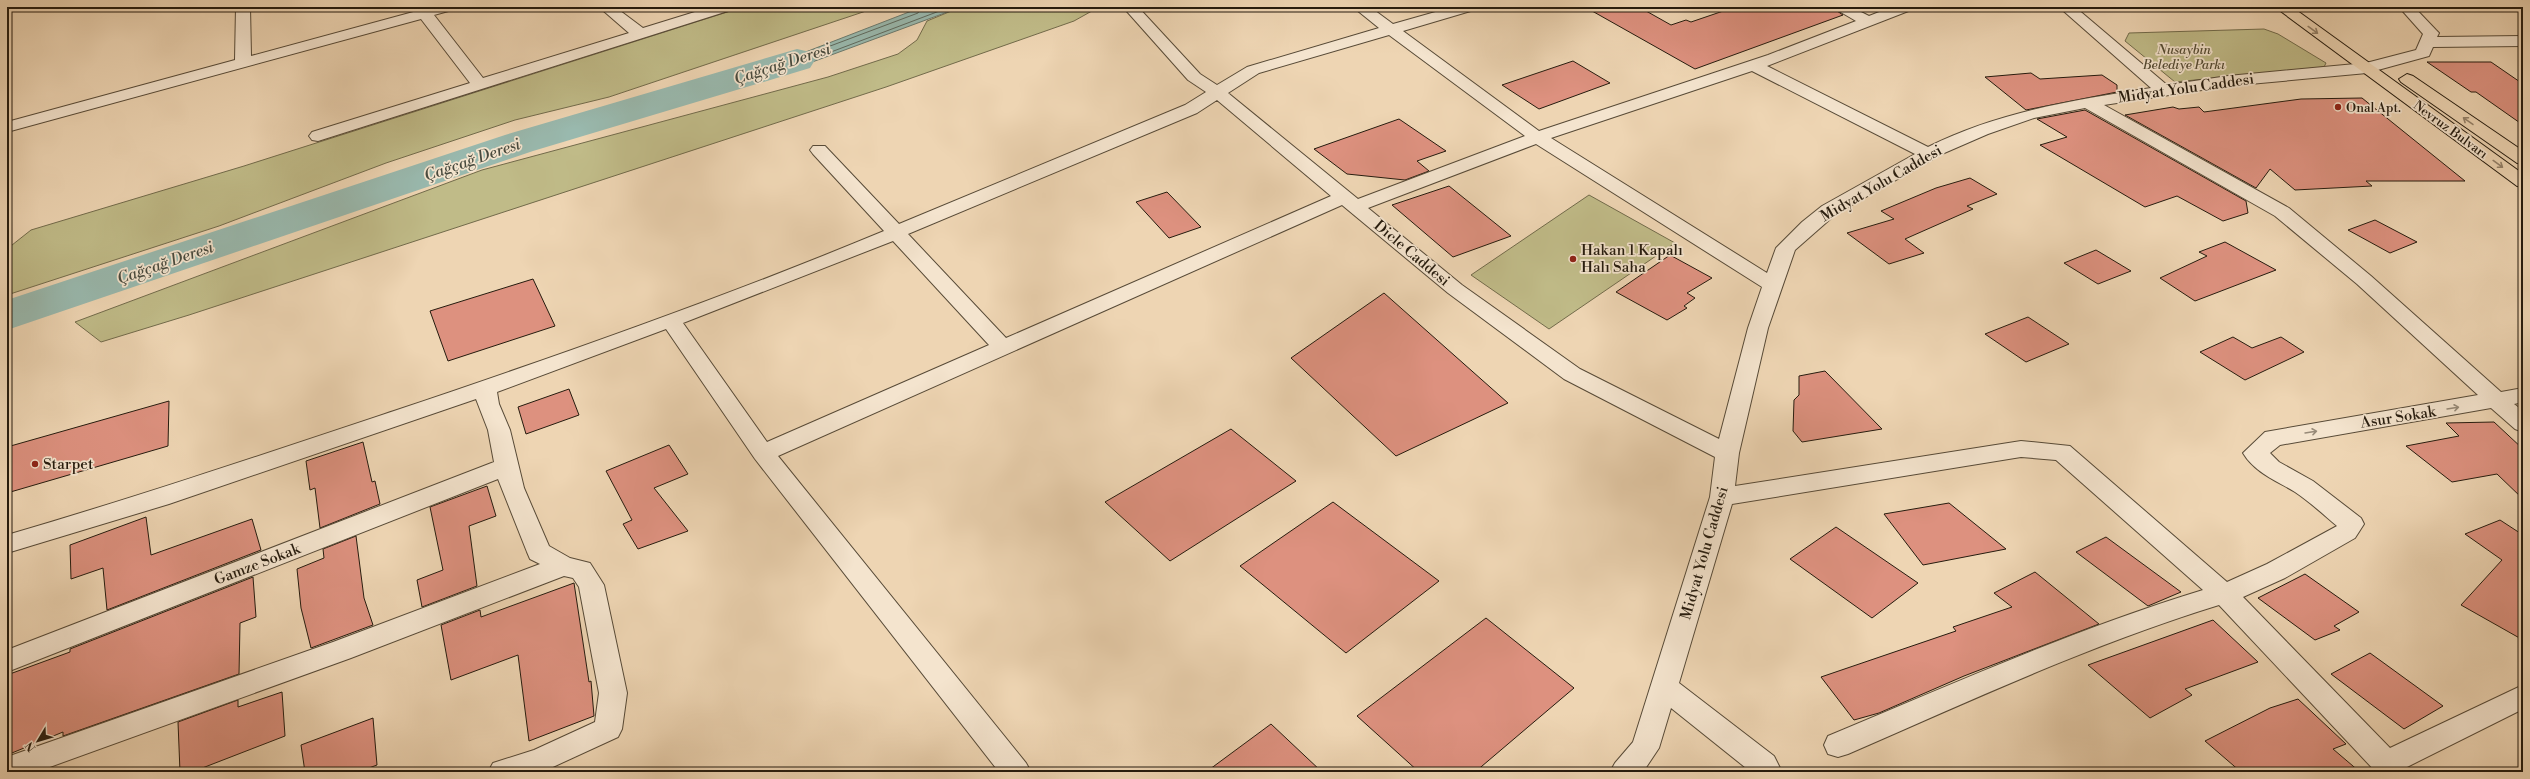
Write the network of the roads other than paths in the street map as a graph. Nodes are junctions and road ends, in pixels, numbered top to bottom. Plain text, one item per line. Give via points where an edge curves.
1 (244, 7) edge
2 (448, 7) edge
3 (606, 7) edge
4 (726, 7) edge
5 (1130, 7) edge
6 (1360, 7) edge
7 (1468, 7) edge
8 (1839, 7) edge
9 (1906, 7) edge
10 (2066, 7) edge
11 (2282, 7) edge
12 (2306, 7) edge
13 (2406, 7) edge
14 (424, 10) edge
15 (1869, 22) junction
16 (1390, 30) junction
17 (640, 34) junction
18 (2523, 41) edge
19 (2427, 42) junction
20 (243, 64) junction
21 (1754, 65) junction
22 (2375, 65) junction
23 (479, 84) junction
24 (2164, 91) junction
25 (1218, 93) junction
26 (2087, 102) junction
27 (7, 127) edge
28 (318, 136) dead end
29 (1537, 138) junction
30 (819, 150) dead end
31 (1928, 154) junction
32 (2523, 160) edge
33 (2523, 182) edge
34 (1350, 201) junction
35 (897, 232) junction
36 (1773, 285) junction
37 (670, 320) junction
38 (1003, 347) junction
39 (485, 388) junction
40 (2523, 395) edge
41 (2498, 401) junction
42 (2523, 424) edge
43 (763, 453) junction
44 (1727, 453) junction
45 (507, 466) junction
46 (1722, 497) junction
47 (7, 544) edge
48 (563, 566) junction
49 (2224, 594) junction
50 (7, 661) edge
51 (1664, 687) junction
52 (2523, 696) edge
53 (1838, 745) dead end
54 (2391, 768) edge
55 (7, 770) edge
56 (503, 772) edge
57 (1016, 772) edge
58 (1625, 772) edge
59 (1768, 772) edge

1 - 20 street
2 - 14 street
3 - 17 street
4 - 17 street
5 - 25 street, Dicle Caddesi via 1194,77
6 - 16 street
7 - 16 street
8 - 15 street
9 - 15 street
10 - 24 street
11 -> 22 main road, Nevruz Bulvarı
12 - 22 main road, Nevruz Bulvarı
13 - 19 street via 2431,33
14 - 20 street
14 - 23 street
15 - 21 street
16 - 25 street via 1253,70
16 - 29 street
17 - 23 street
18 - 19 street
19 - 22 street, Midyat Yolu Caddesi via 2423,53
20 - 27 street
21 - 29 street
21 - 31 street
22 - 24 street, Midyat Yolu Caddesi via 2228,81
32 -> 22 main road, Nevruz Bulvarı
22 -> 33 main road, Nevruz Bulvarı
23 - 28 street
24 - 26 street, Midyat Yolu Caddesi
25 - 34 street, Dicle Caddesi
25 - 35 street via 1192,109
26 - 31 street, Midyat Yolu Caddesi via 2030,114 1982,130
26 - 41 street via 2282,212 2364,280
29 - 34 street
29 - 36 street
30 - 35 street
31 - 36 street, Midyat Yolu Caddesi via 1829,210 1809,226 1786,248
34 - 38 street
34 - 44 street, Dicle Caddesi via 1455,289 1572,374
35 - 37 street via 828,261
35 - 38 street
36 - 44 street, Midyat Yolu Caddesi via 1758,328
37 - 39 street
37 - 43 street
38 - 43 street
39 - 45 street via 488,404 500,430
39 - 47 street via 161,498
40 - 41 street, Asur Sokak
41 - 42 street
49 -> 41 street, Asur Sokak via 2276,571 2346,532 2352,524 2305,487 2271,468 2255,453 2273,438
43 - 57 street
44 - 46 street, Midyat Yolu Caddesi
45 - 48 street via 512,488 539,552
45 - 50 street, Gamze Sokak
46 - 49 street via 2021,449 2062,452
46 - 51 street, Midyat Yolu Caddesi
48 - 55 street via 342,650
48 - 56 street via 581,570 591,585 613,693 608,729 541,760
49 - 53 street via 2136,622
49 - 54 street
51 - 58 street, Midyat Yolu Caddesi via 1645,748
51 - 59 street via 1764,766
52 - 54 street

